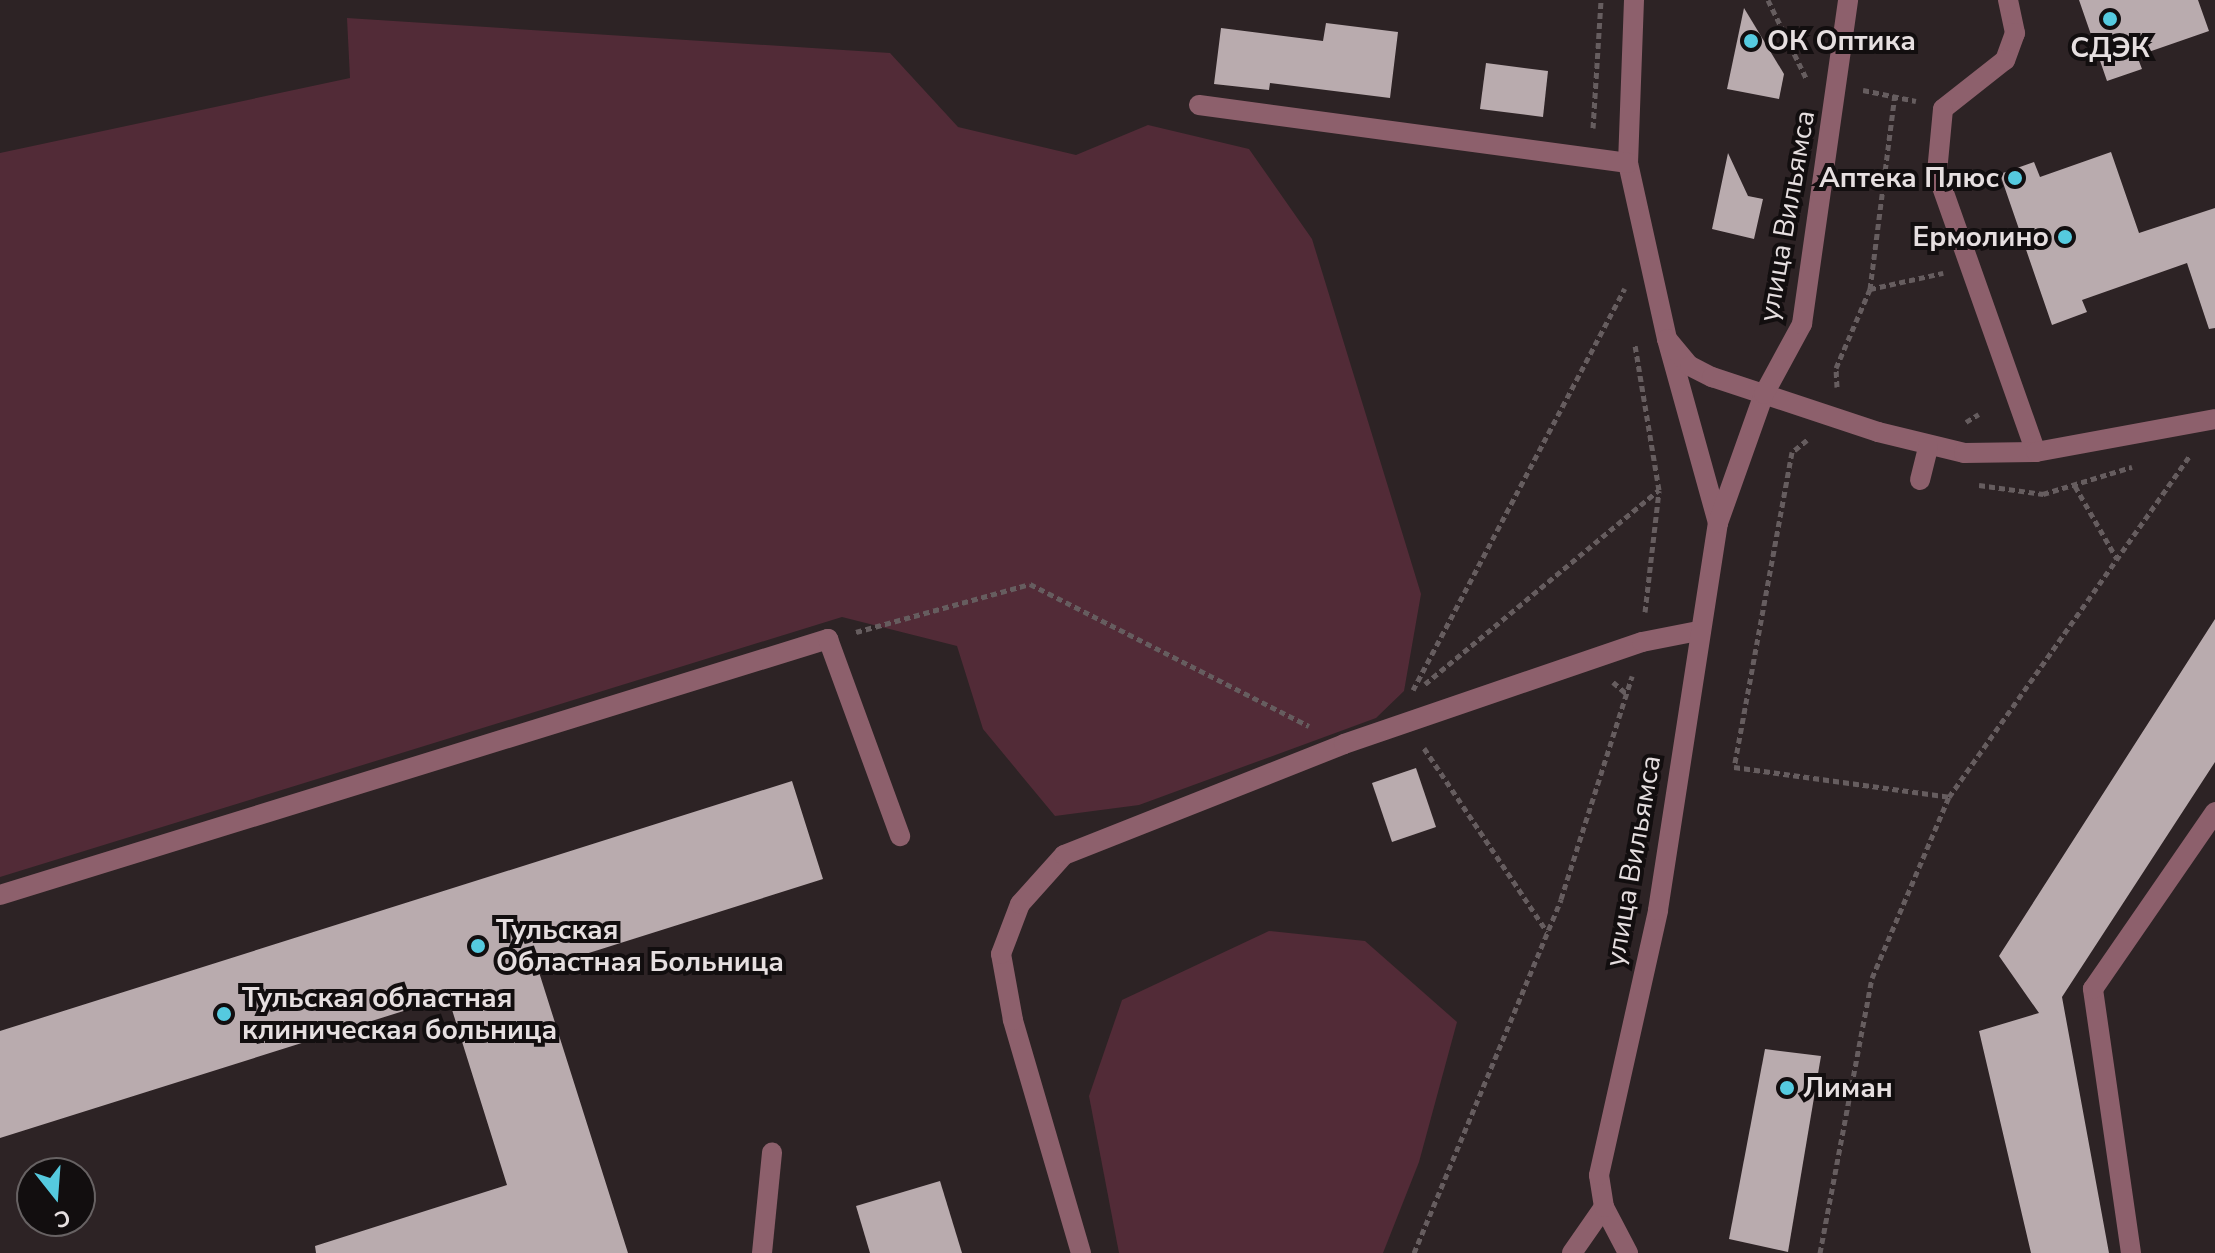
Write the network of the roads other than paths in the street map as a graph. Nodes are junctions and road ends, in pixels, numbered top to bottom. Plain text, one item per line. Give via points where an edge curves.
1 (1634, 0) edge
2 (1848, 0) edge
3 (2008, 0) edge
4 (1199, 105) dead end
5 (1628, 163) junction
6 (1667, 339) junction
7 (1764, 394) junction
8 (2215, 419) edge
9 (1928, 447) junction
10 (2036, 452) junction
11 (1921, 474) road end
12 (1718, 523) junction
13 (1698, 631) junction
14 (2215, 812) edge
15 (900, 836) dead end
16 (0, 895) edge
17 (772, 1152) dead end
18 (1604, 1207) junction
19 (762, 1253) edge
20 (1081, 1253) edge
21 (1572, 1253) edge
22 (1628, 1253) edge
23 (2131, 1253) edge

1 - 5 street, улица Вильямса
2 - 7 street, улица Вильямса via 1802,324
3 - 10 street via 2015,33 2005,60 1943,109 1937,173
4 - 5 street
5 - 6 street, улица Вильямса
6 - 7 street via 1690,366
6 - 12 street, улица Вильямса
7 - 9 street
7 - 12 street, улица Вильямса
8 - 10 street
9 - 10 street via 1964,453
9 - 11 street
12 - 13 street, улица Вильямса
13 - 18 street, улица Вильямса via 1658,910 1599,1175
13 - 20 street via 1642,642 1344,744 1064,855 1020,904 1001,954 1013,1020
14 - 23 street via 2093,989
15 - 16 street via 828,639
17 - 19 street
18 - 21 street
18 - 22 street

